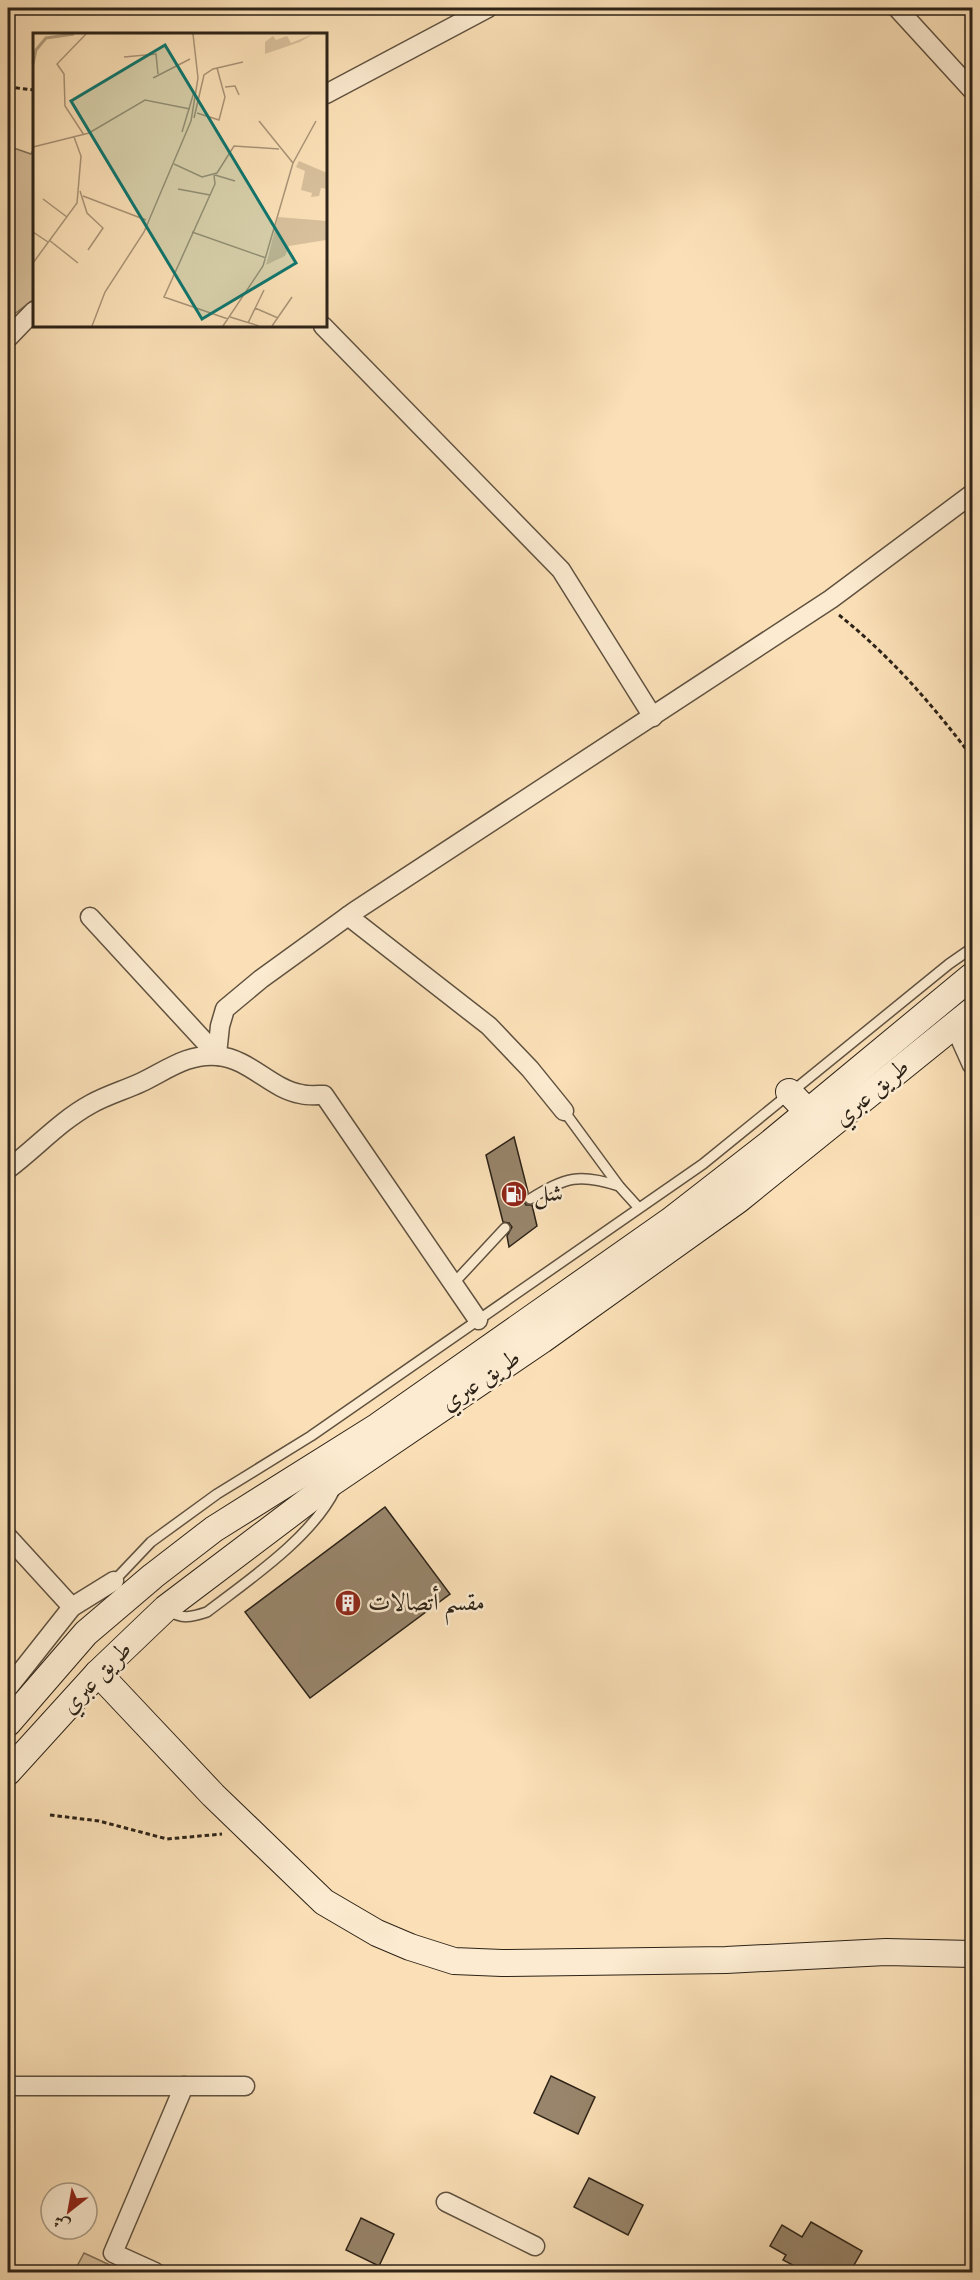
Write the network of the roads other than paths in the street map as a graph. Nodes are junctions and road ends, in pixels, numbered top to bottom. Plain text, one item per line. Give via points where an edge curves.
1 (488, 8) edge
2 (897, 8) edge
3 (972, 90) edge
4 (327, 93) edge
5 (33, 312) edge
6 (324, 327) edge
7 (8, 338) edge
8 (972, 494) edge
9 (653, 717) junction
10 (348, 916) junction
11 (90, 917) dead end
12 (972, 948) edge
13 (972, 976) edge
14 (963, 1018) edge
15 (218, 1055) junction
16 (972, 1065) edge
17 (789, 1092) junction
18 (564, 1111) joint
19 (807, 1111) junction
20 (8, 1168) edge
21 (619, 1186) junction
22 (530, 1198) dead end
23 (638, 1207) junction
24 (505, 1228) dead end
25 (453, 1284) junction
26 (478, 1320) junction
27 (214, 1529) junction
28 (8, 1537) edge
29 (114, 1581) joint
30 (72, 1607) junction
31 (166, 1608) junction
32 (98, 1673) junction
33 (8, 1688) edge
34 (8, 1723) edge
35 (8, 1734) edge
36 (8, 1756) edge
37 (8, 1772) edge
38 (972, 1954) edge
39 (8, 2086) edge
40 (184, 2086) junction
41 (245, 2086) dead end
42 (446, 2202) dead end
43 (535, 2246) dead end
44 (155, 2272) edge

1 - 4 street
2 - 3 street
5 - 7 street
6 - 9 street via 561,570
8 - 9 street via 824,604
9 - 10 street
10 - 15 street via 225,1009
10 - 18 street via 489,1026
11 - 15 street
12 - 17 lane
13 - 19 main road, طريق عبري
14 - 16 street
14 - 31 main road, طريق عبري via 738,1200 552,1334 257,1537
15 - 20 street via 171,1065 91,1104
15 - 25 street via 277,1085 301,1094 324,1095
17 - 19 main road
17 - 23 lane via 703,1164
18 - 21 lane
19 - 27 main road, طريق عبري via 670,1221 378,1426
21 - 22 lane via 581,1177 559,1181
21 - 23 lane
23 - 26 lane
24 - 25 lane
25 - 26 street
26 - 29 lane via 151,1542
27 - 31 main road via 165,1582 160,1596
27 - 34 main road, طريق عبري via 86,1633
28 - 30 street
29 - 30 street
30 - 33 street
31 - 32 main road, طريق عبري
32 - 37 main road, طريق عبري
32 - 38 main road via 324,1902 410,1947 454,1960 617,1962 886,1952
35 - 36 main road
39 - 40 street
40 - 41 street
40 - 44 street via 113,2253
42 - 43 street

